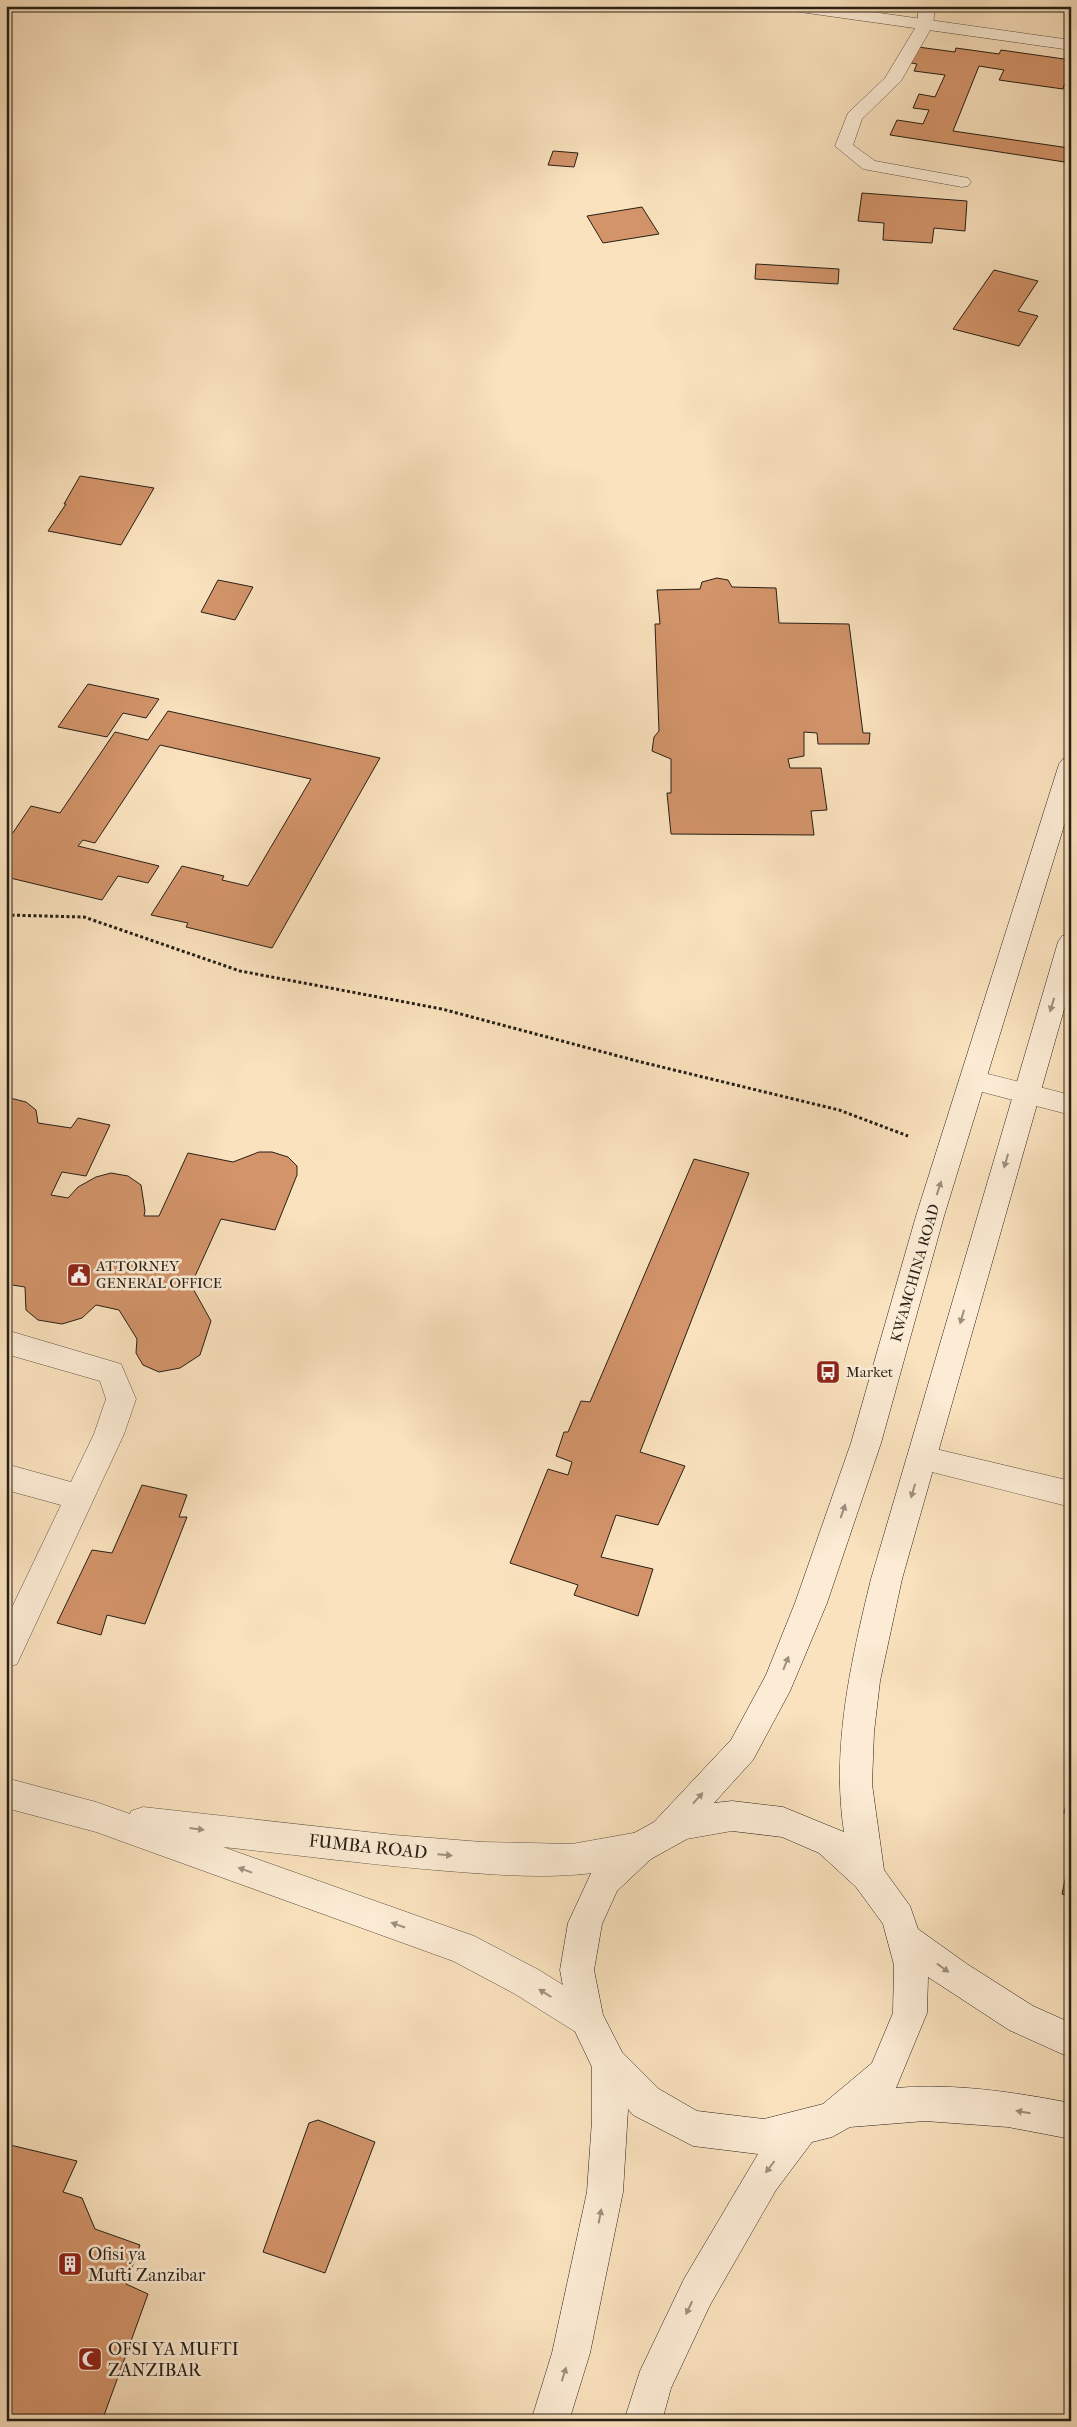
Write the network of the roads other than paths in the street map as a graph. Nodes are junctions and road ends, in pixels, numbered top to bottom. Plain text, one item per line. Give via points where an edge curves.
1 (793, 6) edge
2 (927, 6) edge
3 (925, 25) junction
4 (1071, 45) edge
5 (962, 182) dead end
6 (1071, 764) edge
7 (1071, 942) edge
8 (972, 1080) junction
9 (1025, 1093) junction
10 (1071, 1105) edge
11 (6, 1342) edge
12 (923, 1458) junction
13 (6, 1477) edge
14 (1071, 1494) edge
15 (78, 1497) junction
16 (6, 1654) edge
17 (6, 1793) edge
18 (96, 1817) junction
19 (652, 1841) junction
20 (868, 1876) junction
21 (904, 1939) junction
22 (586, 2019) junction
23 (1071, 2041) edge
24 (610, 2064) junction
25 (842, 2110) junction
26 (1071, 2120) edge
27 (800, 2129) junction
28 (550, 2421) edge
29 (643, 2421) edge

1 - 3 main road
2 - 3 main road
3 - 4 main road
3 - 5 main road via 892,81 854,117 844,146 869,164
6 - 8 main road, KWAMCHINA ROAD
7 -> 9 main road
8 - 9 main road
19 -> 8 main road, KWAMCHINA ROAD via 742,1750 783,1672 811,1603 866,1443
9 - 10 main road
9 -> 12 main road
11 - 15 main road via 111,1372 121,1398
12 - 14 main road
12 -> 20 main road via 878,1609 859,1712 856,1786
13 - 15 main road
15 - 16 main road
17 - 18 main road, FUMBA ROAD
18 -> 19 main road, FUMBA ROAD via 482,1858 572,1860
22 -> 18 main road, FUMBA ROAD via 527,1982 462,1948
19 - 20 main road via 682,1824 732,1816 783,1822 831,1842
19 - 22 main road via 605,1880 585,1923 577,1970
20 - 21 main road via 898,1917
21 -> 23 main road via 1020,2018
21 - 25 main road via 912,1965 910,2013 884,2075
22 - 24 main road
24 - 27 main road via 646,2102 693,2128 764,2138
28 -> 24 main road via 571,2353 605,2192
26 -> 25 main road via 1008,2109 925,2103
25 - 27 main road via 832,2119
27 -> 29 main road via 763,2176 697,2292 654,2384

